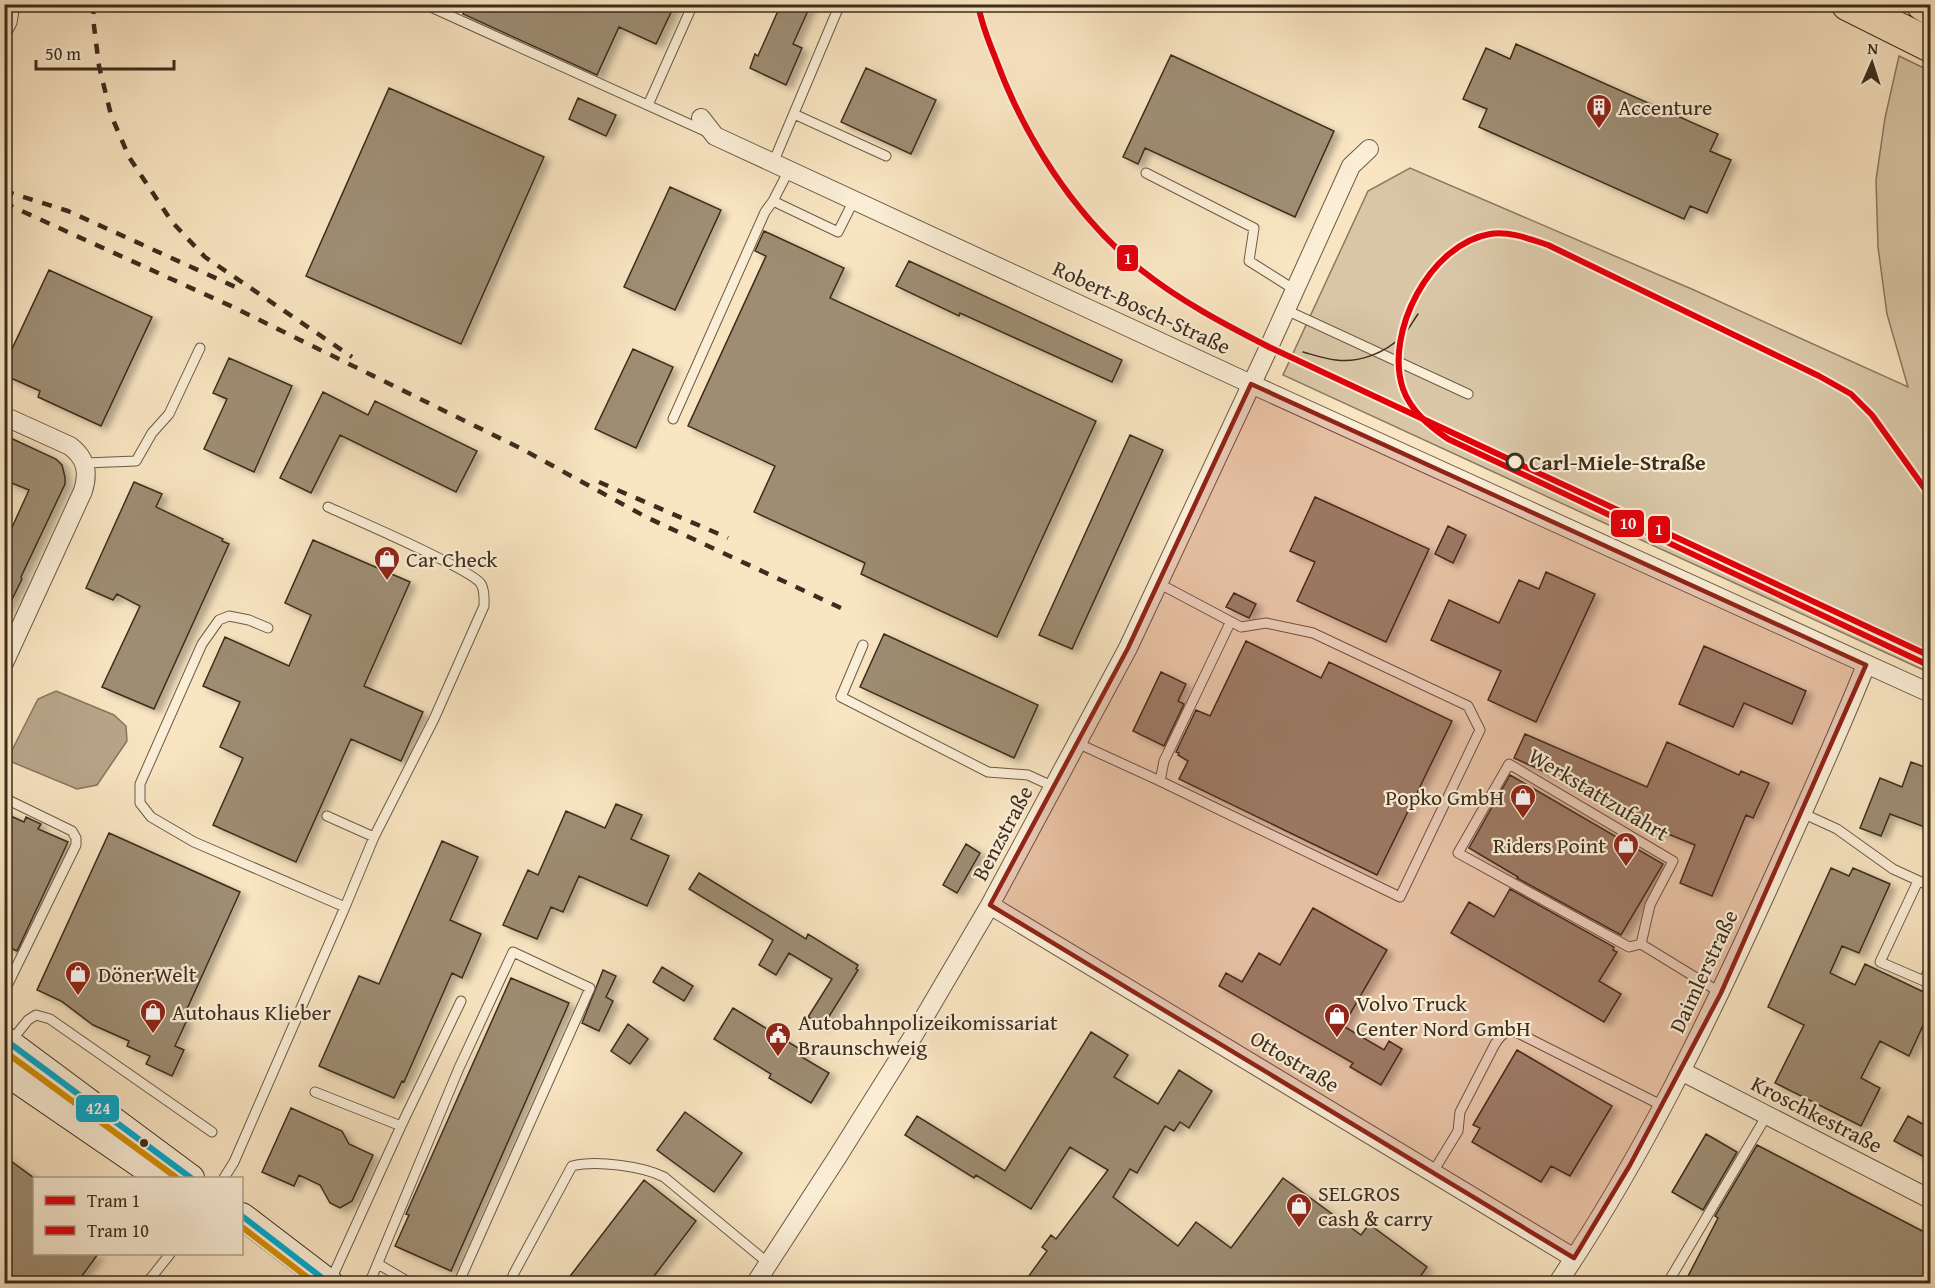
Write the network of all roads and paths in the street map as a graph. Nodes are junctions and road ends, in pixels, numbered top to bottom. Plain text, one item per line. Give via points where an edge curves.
1 (15, 4) edge
2 (424, 4) edge
3 (693, 4) edge
4 (840, 4) edge
5 (1848, 4) edge
6 (1923, 4) edge
7 (1930, 8) edge
8 (4, 38) edge
9 (1930, 45) edge
10 (648, 105) junction
11 (794, 114) junction
12 (701, 118) dead end
13 (715, 136) junction
14 (1369, 149) dead end
15 (886, 156) dead end
16 (781, 166) junction
17 (1146, 173) dead end
18 (854, 200) junction
19 (774, 201) junction
20 (1295, 290) junction
21 (1286, 310) junction
22 (200, 348) dead end
23 (1251, 384) junction
24 (1468, 394) dead end
25 (4, 416) edge
26 (673, 418) dead end
27 (85, 463) junction
28 (328, 507) dead end
29 (1158, 583) junction
30 (1230, 623) junction
31 (268, 628) dead end
32 (863, 645) dead end
33 (4, 663) edge
34 (1866, 665) junction
35 (1930, 693) edge
36 (1077, 743) junction
37 (1160, 782) junction
38 (1054, 787) junction
39 (4, 798) edge
40 (1802, 813) junction
41 (327, 816) dead end
42 (374, 837) junction
43 (1918, 880) junction
44 (1930, 886) edge
45 (990, 905) junction
46 (345, 907) junction
47 (1641, 944) junction
48 (1930, 967) edge
49 (4, 968) edge
50 (13, 974) junction
51 (4, 992) edge
52 (1721, 993) junction
53 (461, 1001) dead end
54 (7, 1041) edge
55 (4, 1071) edge
56 (1681, 1071) junction
57 (315, 1092) dead end
58 (1663, 1106) junction
59 (1767, 1115) junction
60 (401, 1126) junction
61 (212, 1132) dead end
62 (1433, 1172) junction
63 (157, 1177) edge
64 (188, 1177) edge
65 (225, 1177) edge
66 (1930, 1199) edge
67 (243, 1217) edge
68 (243, 1239) edge
69 (169, 1255) edge
70 (1574, 1258) junction
71 (768, 1263) junction
72 (378, 1264) junction
73 (330, 1283) edge
74 (146, 1284) edge
75 (304, 1284) edge
76 (368, 1284) edge
77 (412, 1284) edge
78 (458, 1284) edge
79 (512, 1284) edge
80 (755, 1284) edge
81 (1557, 1284) edge
82 (1667, 1284) edge

1 - 8 lane
2 - 10 lane
3 - 10 lane
4 - 11 lane
5 - 9 highway
6 - 7 highway
10 - 13 lane
11 - 15 lane
11 - 16 lane
12 - 13 street, Robert-Bosch-Straße
13 - 16 street, Robert-Bosch-Straße
14 - 20 street via 1351,166
16 - 18 street, Robert-Bosch-Straße
16 - 19 lane
17 - 20 lane via 1254,228 1250,261
18 - 19 lane via 838,232
18 - 23 street, Robert-Bosch-Straße
19 - 26 lane via 765,212
20 - 21 street
21 - 23 street
21 - 24 lane
22 - 27 lane via 169,414 136,461
23 - 29 street, Benzstraße
23 - 34 street, Robert-Bosch-Straße
25 - 27 street via 70,446
27 - 33 street via 83,491
28 - 42 lane via 457,568 480,582 484,593 484,606 434,719
29 - 30 lane
29 - 36 street, Benzstraße
30 - 37 lane via 1164,760
30 - 37 lane via 1241,627 1266,623 1312,633 1468,706 1480,730 1400,897
31 - 46 lane via 229,616 219,620 202,644 140,784 140,803 151,817 194,842
32 - 38 lane via 841,697 988,772 1028,774
34 - 35 street, Robert-Bosch-Straße
34 - 40 street, Daimlerstraße
36 - 37 lane
36 - 38 street, Benzstraße
38 - 45 street, Benzstraße
39 - 50 lane via 72,831 76,838
40 - 43 lane via 1837,829 1893,869
40 - 52 street, Daimlerstraße
41 - 42 lane
42 - 46 lane
43 - 44 lane
43 - 48 lane via 1880,962 1924,981
45 - 62 street, Ottostraße
45 - 71 street, Benzstraße
46 - 65 lane
47 - 47 lane, Werkstattzufahrt via 1650,905 1673,861 1509,764 1458,853 1629,946
47 - 52 lane
49 - 50 lane
50 - 51 lane
52 - 56 street, Daimlerstraße
53 - 60 lane
54 - 61 lane via 36,1015 50,1019
54 - 64 main road
55 - 63 main road
56 - 58 street, Daimlerstraße
56 - 59 street, Kroschkestraße
57 - 60 lane
58 - 62 lane via 1507,1031 1495,1044 1460,1112 1458,1131
58 - 70 street, Daimlerstraße
59 - 66 street, Kroschkestraße
59 - 82 lane
60 - 73 lane
62 - 70 street, Ottostraße
67 - 73 main road
68 - 75 main road
69 - 74 lane
70 - 81 street, Daimlerstraße
71 - 79 lane via 664,1177 648,1170 585,1163 572,1166 513,1275
71 - 80 street, Benzstraße
72 - 76 lane
72 - 77 lane
72 - 78 lane via 459,1068 513,952 590,988

